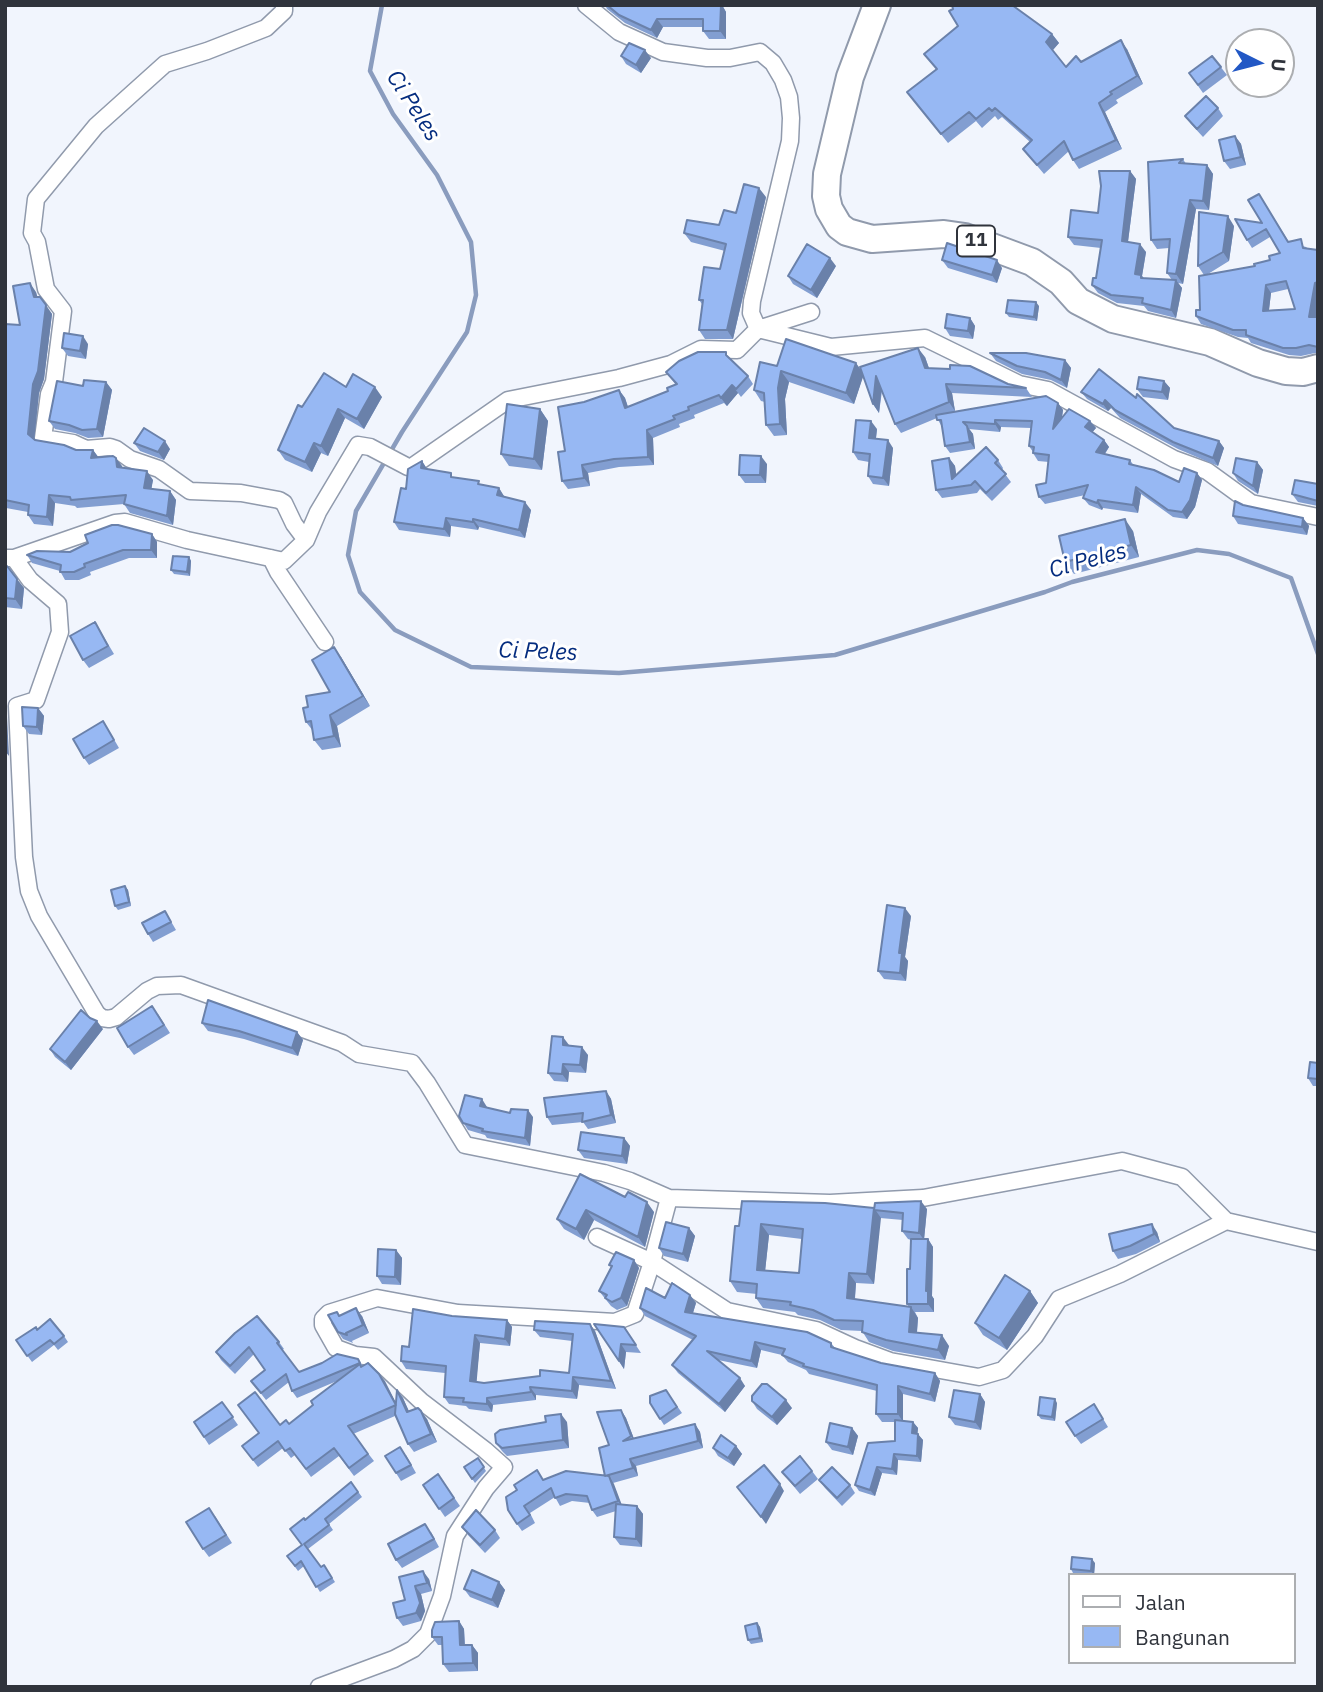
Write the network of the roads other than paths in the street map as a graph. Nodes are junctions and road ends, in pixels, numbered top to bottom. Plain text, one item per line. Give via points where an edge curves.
1 (284, 5) edge
2 (586, 5) edge
3 (877, 5) edge
4 (810, 312) dead end
5 (758, 329) junction
6 (1318, 368) edge
7 (1318, 517) edge
8 (306, 540) junction
9 (10, 558) edge
10 (271, 558) junction
11 (325, 642) dead end
12 (669, 1198) junction
13 (1226, 1221) junction
14 (597, 1237) dead end
15 (1318, 1242) edge
16 (652, 1262) junction
17 (320, 1687) edge

1 - 8 street via 285,11 266,28 165,64 96,126 36,200 32,233 46,289 63,311 43,438 86,449 117,449 159,469 190,491 279,500
2 - 5 street via 619,32 663,52 707,58 760,52 783,80 789,97 790,141 752,301
3 - 6 highway, 11 via 850,77 827,174 829,209 846,232 872,239 965,237 1032,262 1078,301 1113,319 1210,342 1286,372
4 - 5 street
5 - 7 street via 831,347 925,338 1019,384 1048,390 1174,459 1207,471 1251,503
5 - 8 street via 737,350 701,349 671,364 619,378 508,400 416,465 408,467 370,447 357,446
8 - 10 street via 288,559
9 - 10 street via 125,522
9 - 12 street via 58,604 60,632 36,700 17,706 26,872 33,904 97,1014 116,1017 147,990 181,985 342,1043 359,1054 411,1063 465,1145 604,1173
10 - 11 street
12 - 13 street via 830,1203 923,1198 1122,1161 1182,1177
12 - 16 street
13 - 15 street
13 - 16 street via 1059,1299 1035,1336 1003,1370 979,1377 890,1361 816,1330 727,1311
14 - 16 street
16 - 17 street via 635,1314 615,1322 458,1312 377,1298 323,1319 336,1348 374,1357 421,1402 504,1467 455,1536 428,1634 394,1659

